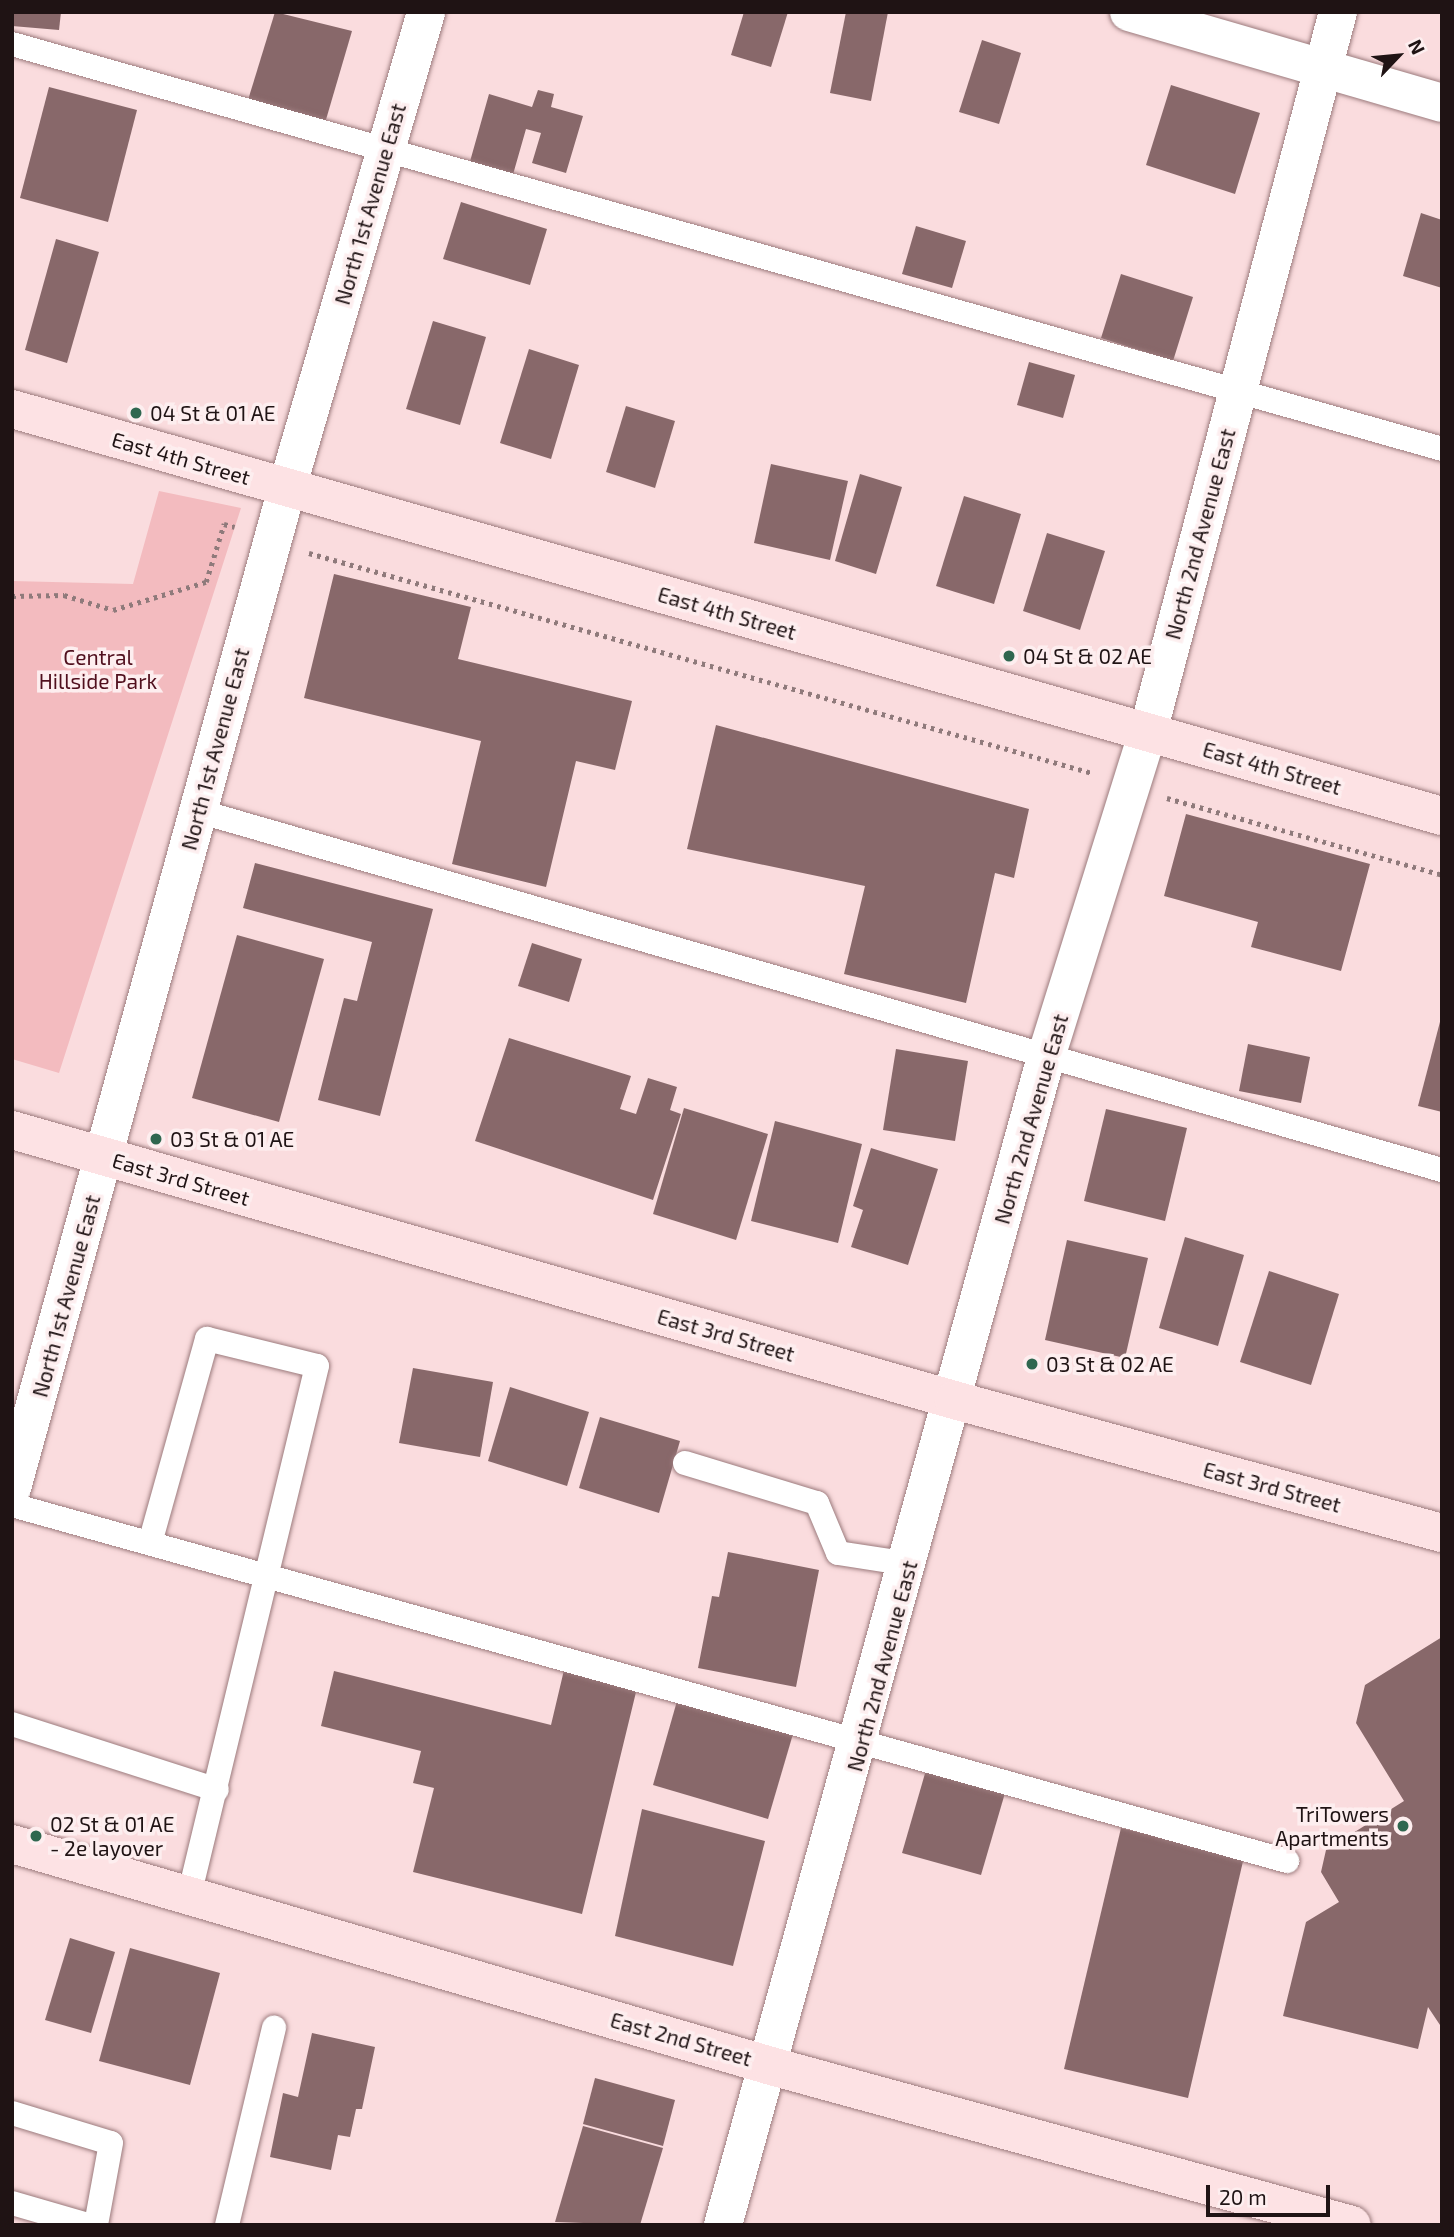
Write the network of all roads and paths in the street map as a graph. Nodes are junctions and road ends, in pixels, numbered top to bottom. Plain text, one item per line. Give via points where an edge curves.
1 (426, 12) edge
2 (1129, 12) edge
3 (1338, 12) edge
4 (12, 44) edge
5 (1321, 68) junction
6 (1442, 103) edge
7 (386, 151) junction
8 (1237, 391) junction
9 (12, 409) edge
10 (1442, 449) edge
11 (287, 488) junction
12 (273, 538) junction
13 (12, 596) edge
14 (1148, 732) junction
15 (1130, 787) junction
16 (198, 811) junction
17 (1442, 816) edge
18 (1442, 875) edge
19 (1046, 1058) junction
20 (12, 1130) edge
21 (104, 1157) junction
22 (1442, 1170) edge
23 (954, 1400) junction
24 (685, 1463) dead end
25 (12, 1488) edge
26 (12, 1505) edge
27 (1442, 1533) edge
28 (150, 1543) junction
29 (910, 1564) junction
30 (271, 1576) junction
31 (12, 1724) edge
32 (862, 1739) junction
33 (217, 1790) junction
34 (12, 1844) edge
35 (1287, 1861) dead end
36 (189, 1896) junction
37 (274, 2028) dead end
38 (771, 2066) junction
39 (12, 2113) edge
40 (12, 2203) edge
41 (88, 2225) edge
42 (96, 2225) edge
43 (228, 2225) edge
44 (723, 2225) edge
45 (1352, 2225) edge

1 - 7 street, North 1st Avenue East
2 - 5 street
3 - 5 street, North 2nd Avenue East
4 - 7 lane
5 - 6 street
5 - 8 street, North 2nd Avenue East
7 - 8 lane
7 - 11 street, North 1st Avenue East
8 - 10 lane
8 - 14 street, North 2nd Avenue East
9 - 11 street, East 4th Street
11 - 12 street, North 1st Avenue East
11 - 14 street, East 4th Street
12 - 13 path via 224,524 206,582 113,610 64,595
12 - 15 path via 327,560
12 - 16 street, North 1st Avenue East
14 - 15 street, North 2nd Avenue East
14 - 17 street, East 4th Street
15 - 18 path
15 - 19 street, North 2nd Avenue East
16 - 19 lane
16 - 21 street, North 1st Avenue East
19 - 22 lane
19 - 23 street, North 2nd Avenue East
20 - 21 street, East 3rd Street
21 - 23 street, East 3rd Street
21 - 25 street, North 1st Avenue East
23 - 27 street, East 3rd Street
23 - 29 street, North 2nd Avenue East
24 - 29 lane via 817,1503 838,1553
26 - 28 lane
28 - 30 lane
28 - 30 lane via 207,1339 317,1366
29 - 32 street, North 2nd Avenue East
30 - 32 lane
30 - 33 lane
31 - 33 lane
32 - 35 lane
32 - 38 street, North 2nd Avenue East
33 - 36 lane
34 - 36 street, East 2nd Street
36 - 38 street, East 2nd Street
37 - 43 lane
38 - 44 street, North 2nd Avenue East
38 - 45 street, East 2nd Street
39 - 42 lane via 111,2143
40 - 41 lane

